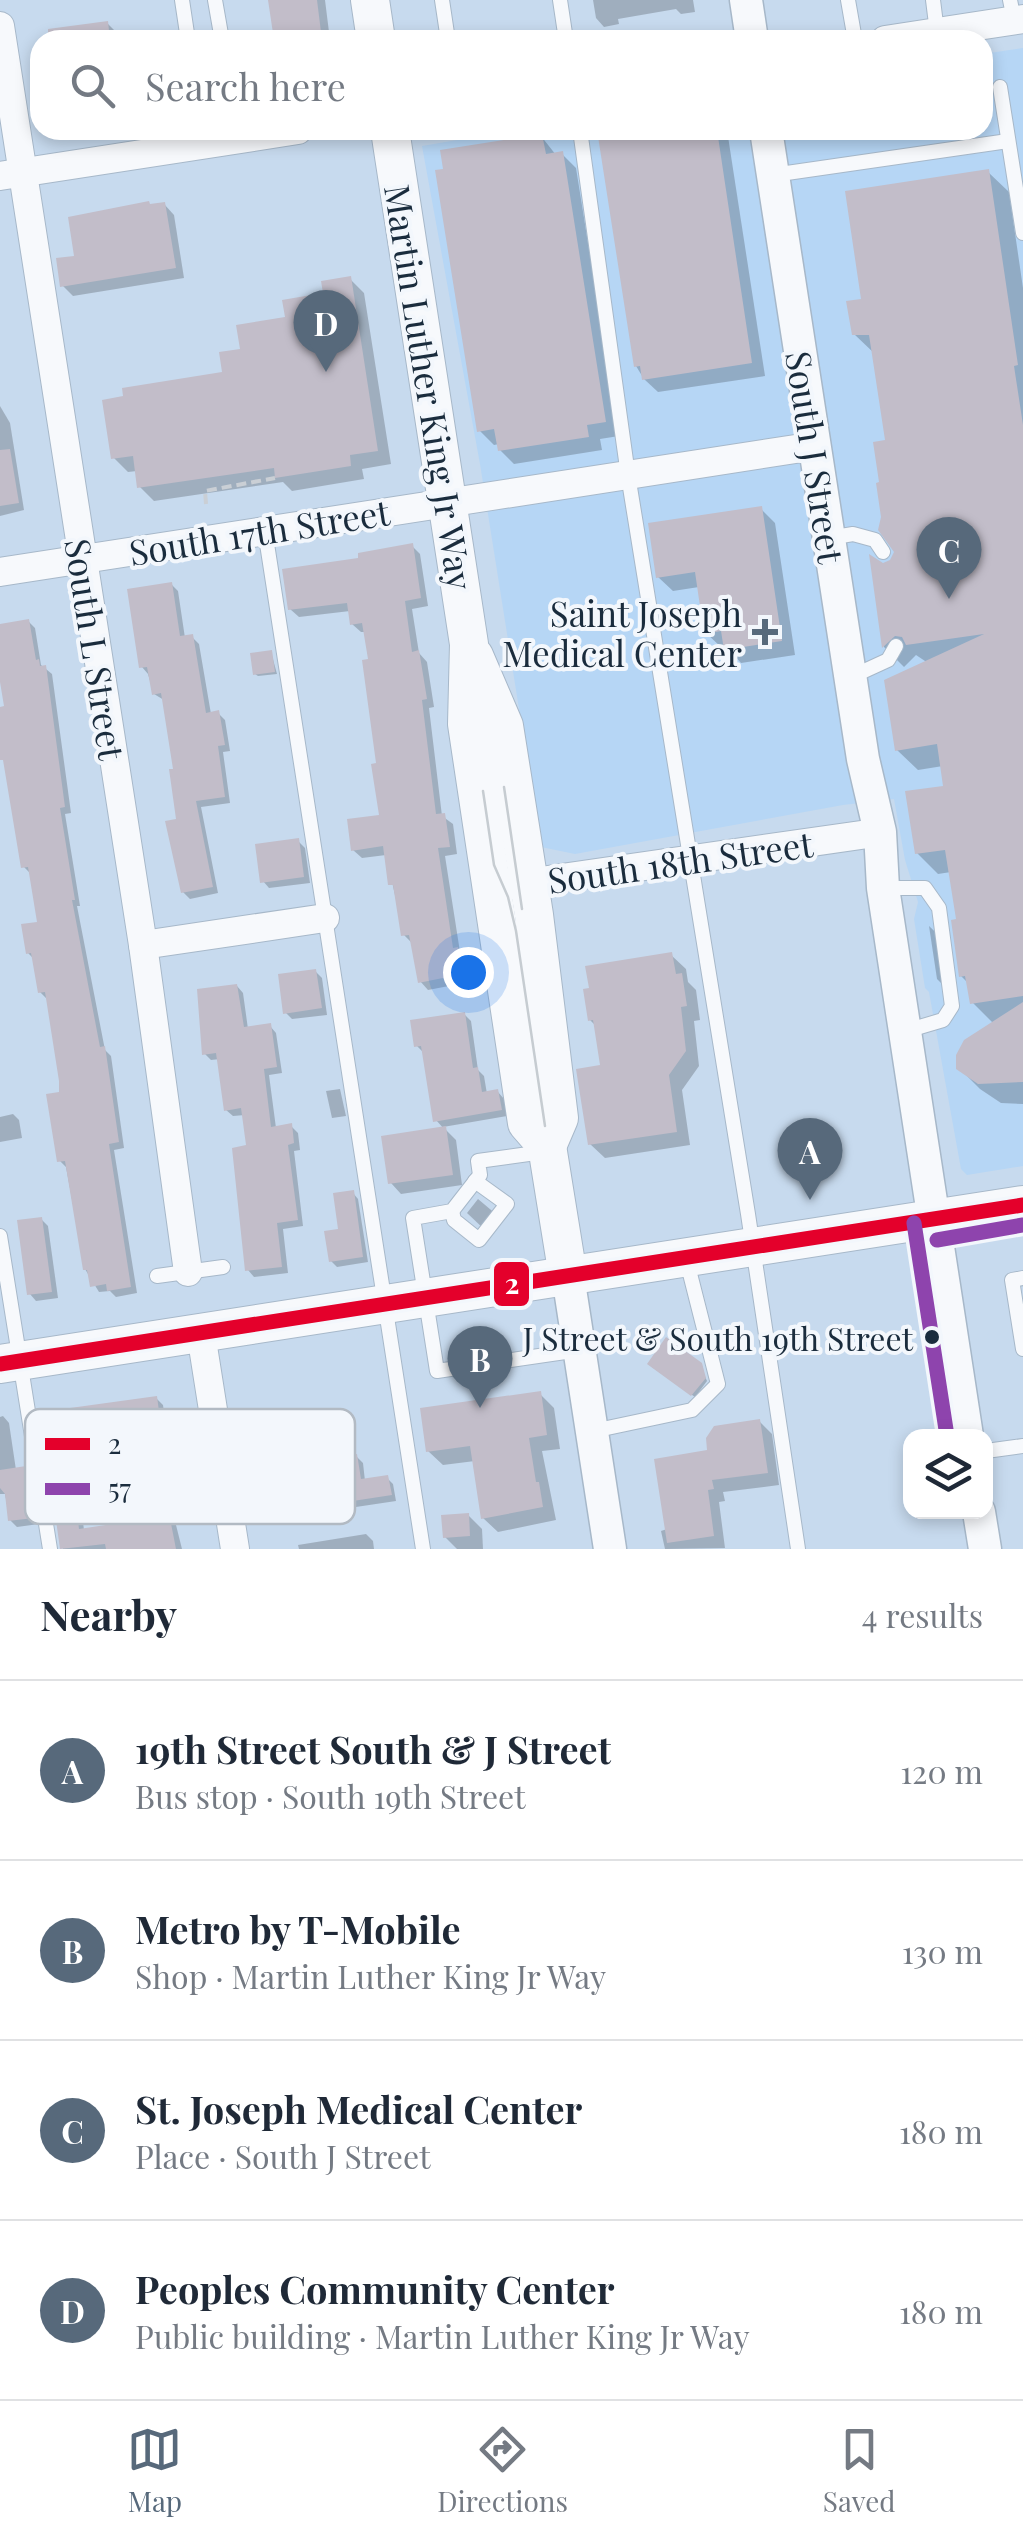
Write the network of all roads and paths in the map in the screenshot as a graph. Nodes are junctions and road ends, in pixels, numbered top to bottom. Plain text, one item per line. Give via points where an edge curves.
1 (182, 0) edge
2 (214, 0) edge
3 (370, 0) edge
4 (442, 0) edge
5 (560, 0) edge
6 (746, 0) edge
7 (848, 0) edge
8 (932, 0) edge
9 (1015, 13) edge
10 (0, 26) edge
11 (186, 30) edge
12 (220, 30) edge
13 (374, 30) edge
14 (446, 30) edge
15 (564, 30) edge
16 (750, 30) edge
17 (853, 30) edge
18 (937, 30) edge
19 (945, 30) edge
20 (1000, 87) dead end
21 (187, 140) edge
22 (392, 140) edge
23 (581, 140) edge
24 (768, 140) edge
25 (1008, 141) junction
26 (11, 174) edge
27 (773, 174) junction
28 (1023, 233) edge
29 (815, 446) junction
30 (628, 475) junction
31 (275, 478) dead end
32 (448, 503) junction
33 (206, 504) dead end
34 (265, 531) junction
35 (829, 538) junction
36 (883, 552) dead end
37 (82, 560) junction
38 (0, 572) edge
39 (896, 646) dead end
40 (850, 677) junction
41 (868, 784) junction
42 (868, 834) junction
43 (689, 860) junction
44 (882, 878) junction
45 (510, 886) junction
46 (325, 918) junction
47 (143, 945) junction
48 (905, 1032) junction
49 (547, 1148) junction
50 (476, 1180) junction
51 (1023, 1205) edge
52 (452, 1211) junction
53 (934, 1220) junction
54 (0, 1236) edge
55 (752, 1248) junction
56 (686, 1258) junction
57 (223, 1267) dead end
58 (188, 1272) junction
59 (157, 1276) dead end
60 (568, 1276) junction
61 (1018, 1279) edge
62 (427, 1298) junction
63 (385, 1304) junction
64 (201, 1334) junction
65 (1023, 1349) edge
66 (580, 1350) junction
67 (10, 1363) edge
68 (213, 1409) edge
69 (967, 1429) edge
70 (592, 1431) junction
71 (25, 1433) edge
72 (1023, 1446) edge
73 (993, 1450) edge
74 (980, 1519) edge
75 (45, 1524) edge
76 (231, 1524) edge
77 (50, 1549) edge
78 (235, 1549) edge
79 (424, 1549) edge
80 (610, 1549) edge
81 (798, 1549) edge
82 (985, 1549) edge

1 - 11 lane
2 - 12 lane
3 - 13 main road
4 - 14 lane
5 - 15 lane
6 - 16 street
7 - 17 lane
8 - 18 lane
9 - 19 street
10 - 26 street, South L Street
20 - 25 lane
21 - 26 street
22 - 32 main road, Martin Luther King Jr Way
23 - 30 lane
24 - 27 street, South J Street
25 - 27 lane
25 - 28 lane
26 - 37 street, South L Street
27 - 29 street, South J Street
29 - 30 street, South 17th Street
29 - 35 street, South J Street
30 - 32 street, South 17th Street
30 - 43 lane
31 - 33 path via 205,492
32 - 34 street, South 17th Street
32 - 45 main road, Martin Luther King Jr Way via 469,644 504,726
34 - 37 street, South 17th Street
34 - 46 lane
35 - 36 lane via 853,534 875,540
35 - 40 street, South J Street
37 - 38 street, South 17th Street
37 - 47 street, South L Street
39 - 40 lane via 888,660
40 - 41 street, South J Street
41 - 42 street
41 - 44 street
42 - 43 street, South 18th Street
42 - 44 street
43 - 45 street, South 18th Street
43 - 55 lane
44 - 48 street
44 - 48 lane via 925,888 939,908 952,1006 944,1020
45 - 49 main road, Martin Luther King Jr Way via 559,1118
46 - 47 street
46 - 63 lane
47 - 58 street, South L Street
48 - 53 street
49 - 50 lane via 478,1162
49 - 60 main road, Martin Luther King Jr Way
50 - 52 lane
50 - 52 lane via 507,1204 479,1240
51 - 53 main road
52 - 62 lane via 413,1218
53 - 55 main road
53 - 69 street
54 - 67 lane
55 - 56 main road
55 - 81 lane
56 - 60 main road
56 - 70 lane via 718,1384 692,1410
57 - 58 lane
58 - 59 lane
60 - 62 main road
60 - 66 street, Martin Luther King Jr Way
61 - 65 lane
62 - 63 main road
62 - 66 lane via 437,1372
63 - 64 main road
63 - 79 lane
64 - 67 main road
64 - 68 street
66 - 70 street, Martin Luther King Jr Way
67 - 71 lane
70 - 80 street, Martin Luther King Jr Way
72 - 73 lane
74 - 82 street
75 - 77 lane
76 - 78 street

